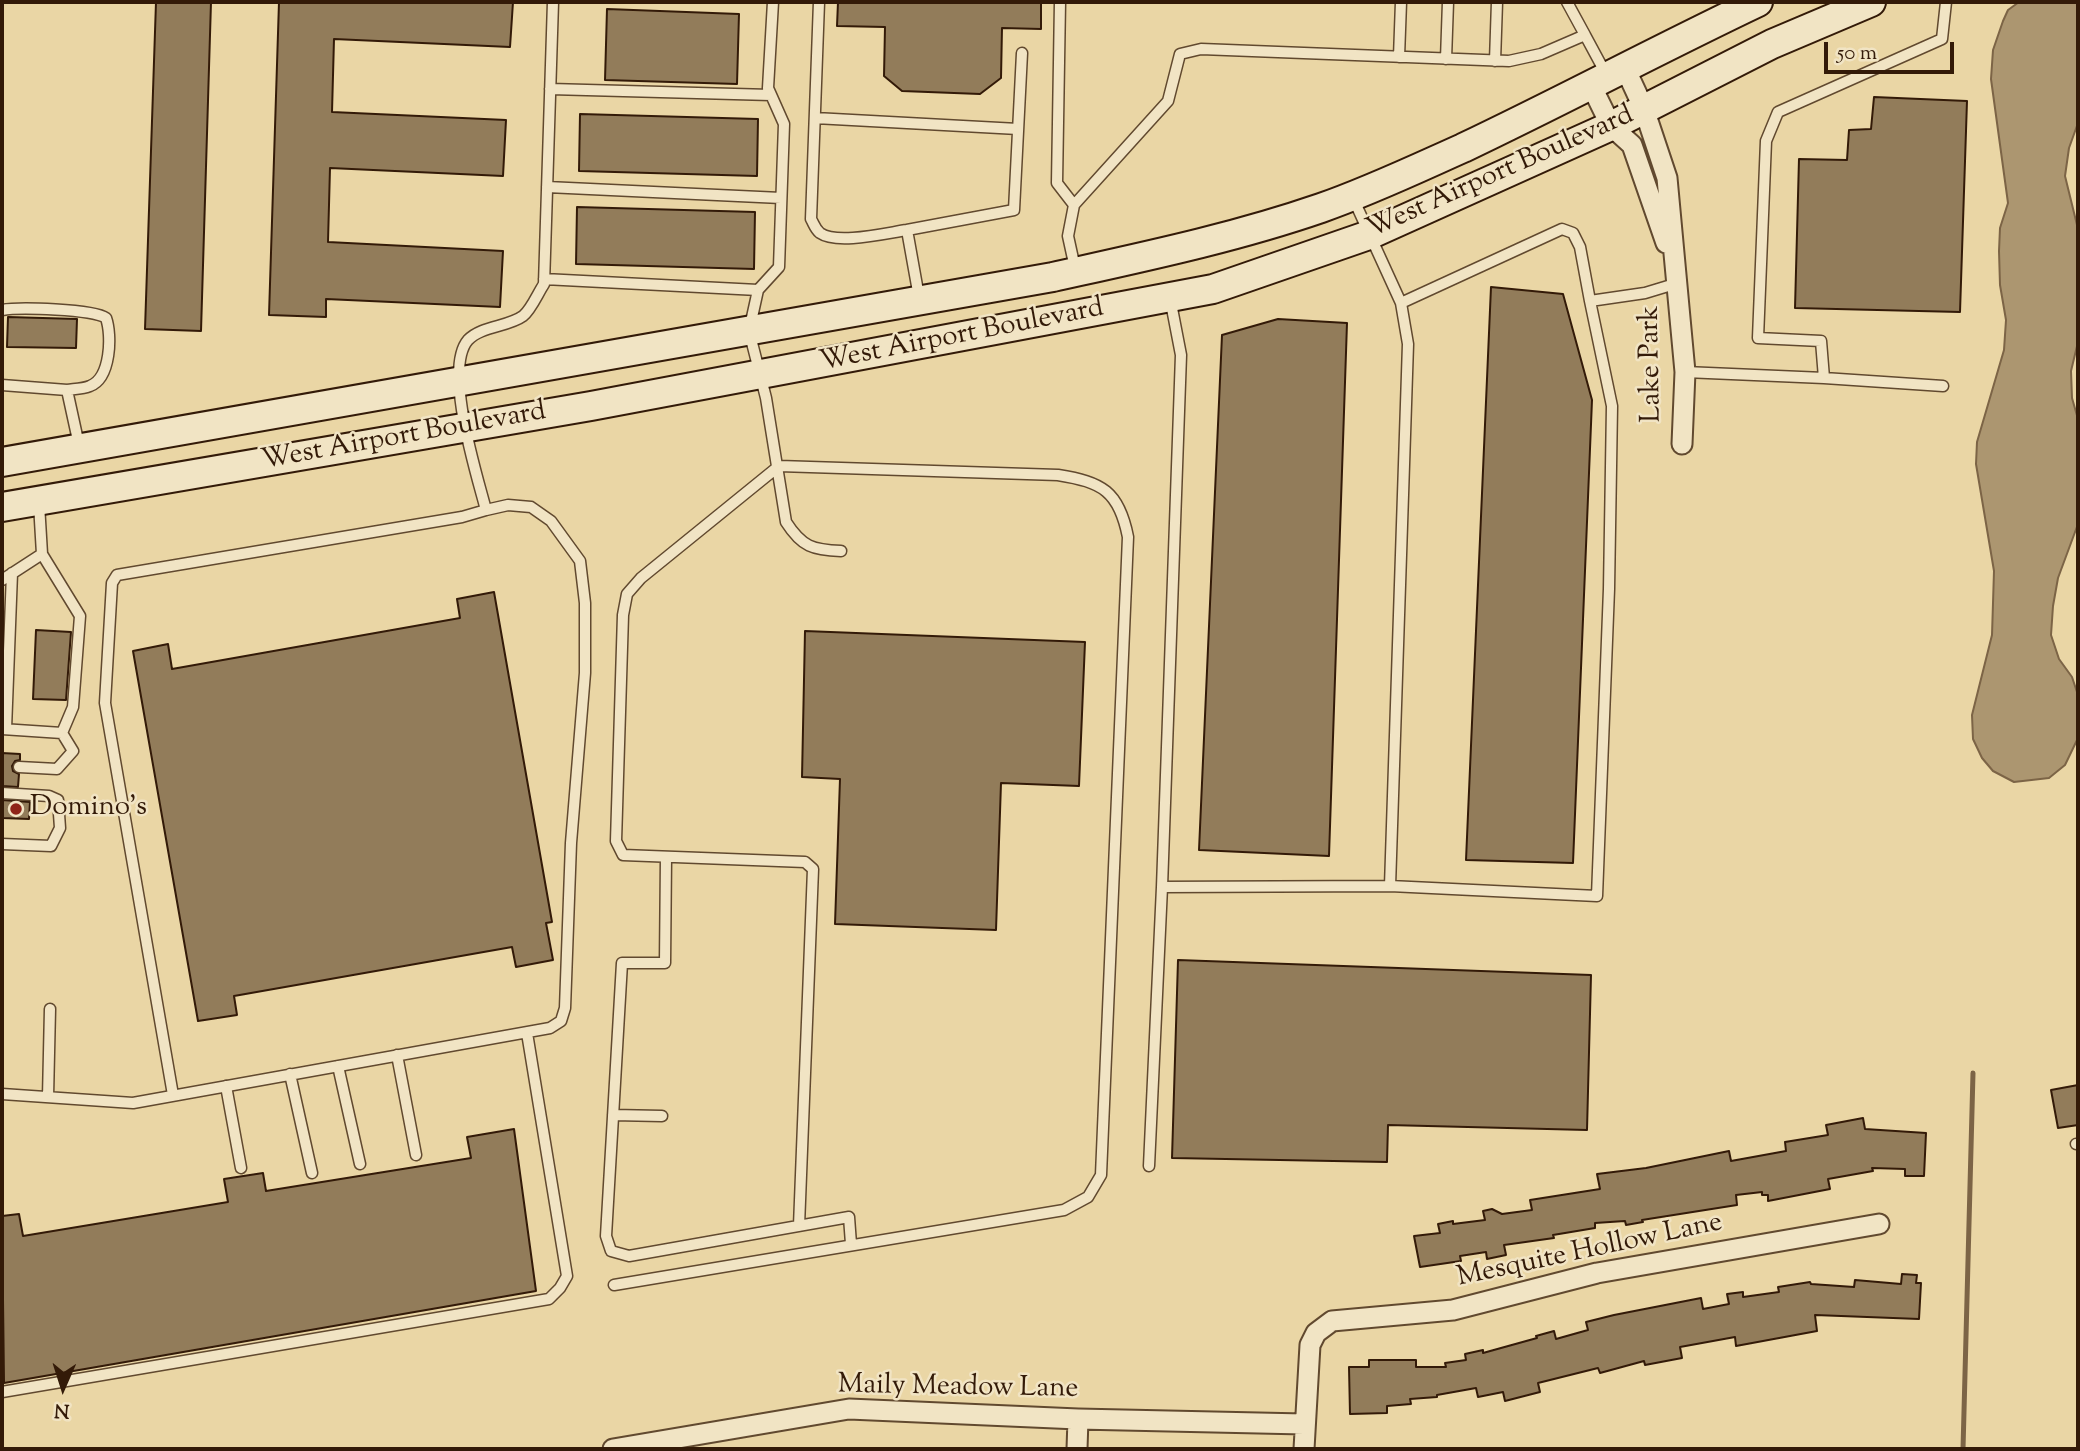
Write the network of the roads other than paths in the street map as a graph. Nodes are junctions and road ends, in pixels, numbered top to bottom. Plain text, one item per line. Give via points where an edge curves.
1 (553, 2) edge
2 (773, 2) edge
3 (819, 2) edge
4 (1060, 2) edge
5 (1401, 2) edge
6 (1448, 2) edge
7 (1497, 2) edge
8 (1567, 2) edge
9 (1758, 2) edge
10 (1871, 2) edge
11 (1946, 2) edge
12 (1585, 35) junction
13 (1022, 53) dead end
14 (1399, 57) junction
15 (1446, 59) junction
16 (1494, 61) junction
17 (1608, 77) junction
18 (550, 89) junction
19 (771, 94) junction
20 (1644, 109) junction
21 (815, 118) junction
22 (1611, 126) junction
23 (1018, 129) junction
24 (547, 187) junction
25 (1352, 196) junction
26 (781, 198) junction
27 (1074, 205) junction
28 (907, 230) junction
29 (1369, 234) junction
30 (1076, 272) junction
31 (544, 279) junction
32 (1679, 283) junction
33 (758, 290) junction
34 (1170, 297) junction
35 (920, 301) junction
36 (1590, 301) junction
37 (1401, 303) junction
38 (2, 310) edge
39 (750, 331) junction
40 (1685, 372) junction
41 (761, 375) junction
42 (1824, 378) junction
43 (459, 382) junction
44 (2, 385) edge
45 (1943, 386) dead end
46 (67, 390) junction
47 (465, 428) junction
48 (1682, 444) dead end
49 (80, 449) junction
50 (2, 463) edge
51 (779, 466) junction
52 (39, 500) junction
53 (2, 507) edge
54 (486, 510) junction
55 (841, 551) dead end
56 (42, 554) junction
57 (12, 573) junction
58 (2, 580) edge
59 (6, 629) edge
60 (6, 650) edge
61 (5, 669) edge
62 (5, 688) edge
63 (4, 729) edge
64 (62, 733) junction
65 (19, 767) dead end
66 (2, 793) edge
67 (2, 844) edge
68 (666, 857) junction
69 (1390, 886) junction
70 (1162, 887) junction
71 (50, 1009) dead end
72 (527, 1033) junction
73 (397, 1055) junction
74 (338, 1066) junction
75 (290, 1074) junction
76 (226, 1086) junction
77 (2, 1094) edge
78 (173, 1095) junction
79 (48, 1097) junction
80 (613, 1115) junction
81 (662, 1116) dead end
82 (416, 1155) dead end
83 (360, 1164) dead end
84 (1149, 1166) dead end
85 (241, 1168) dead end
86 (312, 1173) dead end
87 (1879, 1224) dead end
88 (799, 1226) junction
89 (851, 1244) junction
90 (614, 1285) dead end
91 (2, 1392) edge
92 (1078, 1419) junction
93 (1304, 1424) junction
94 (685, 1443) edge
95 (613, 1449) edge
96 (1077, 1449) edge
97 (1304, 1449) edge

1 - 18 lane
2 - 19 lane
3 - 21 lane
4 - 27 lane via 1057,183
5 - 14 lane
6 - 15 lane
7 - 16 lane
8 - 12 lane
9 - 17 main road, West Airport Boulevard
10 - 20 main road, West Airport Boulevard via 1772,44
11 - 42 lane via 1942,40 1778,112 1766,141 1758,338 1821,341
12 - 16 lane via 1541,54
12 - 17 lane
13 - 23 lane
14 - 15 lane
14 - 27 lane via 1201,49 1180,54 1168,101
15 - 16 lane
17 - 20 street, Lake Park
17 - 22 street, Lake Park
17 - 25 main road, West Airport Boulevard
18 - 19 lane
18 - 24 lane
19 - 26 lane via 784,124
20 - 22 main road, West Airport Boulevard
20 - 32 street, Lake Park via 1667,178
21 - 23 lane
21 - 28 lane via 811,219 817,231 828,237 852,237
22 - 29 main road, West Airport Boulevard
22 - 32 street, Lake Park via 1632,145
23 - 28 lane via 1014,210
24 - 26 lane
24 - 31 lane
25 - 29 lane
25 - 30 main road, West Airport Boulevard via 1201,243
26 - 33 lane via 779,267
27 - 30 lane via 1068,236
28 - 35 lane
29 - 34 main road, West Airport Boulevard via 1213,289
29 - 37 lane
30 - 35 main road, West Airport Boulevard
31 - 33 lane
31 - 43 lane via 523,316 469,339 461,355
32 - 36 lane
32 - 40 street, Lake Park
33 - 39 lane
34 - 41 main road, West Airport Boulevard
34 - 70 lane via 1181,355
35 - 39 main road, West Airport Boulevard
36 - 37 lane via 1580,247 1573,233 1562,229
36 - 69 lane via 1612,406 1597,895
37 - 69 lane via 1408,344
38 - 46 lane via 94,312 106,318 107,360 102,374 90,386
39 - 41 lane
39 - 43 main road, West Airport Boulevard
40 - 42 lane
40 - 48 street, Lake Park
41 - 47 main road, West Airport Boulevard
41 - 51 lane
42 - 45 lane
43 - 47 lane
43 - 49 main road, West Airport Boulevard
44 - 46 lane
46 - 49 lane
47 - 52 main road, West Airport Boulevard
47 - 54 lane
49 - 50 main road, West Airport Boulevard
51 - 55 lane via 786,523 796,538 814,549
51 - 68 lane via 627,594 616,841 623,855
51 - 89 lane via 1058,475 1088,480 1110,494 1123,513 1128,537 1101,1175 1088,1197 1064,1210
52 - 53 main road, West Airport Boulevard
52 - 56 lane
54 - 72 lane via 508,505 531,507 551,521 580,561 584,603 585,673 571,843 565,1008 561,1021
54 - 78 lane via 117,575 111,583 105,703
56 - 57 lane
56 - 64 lane via 80,616 73,707
57 - 58 lane
57 - 59 lane
59 - 60 lane
60 - 61 lane
61 - 62 lane
62 - 63 lane
63 - 64 lane
64 - 65 lane via 73,751 57,769
66 - 67 lane via 58,800 60,828 51,846
68 - 80 lane via 665,963 622,963
68 - 88 lane via 805,862 813,869
69 - 70 lane
70 - 84 lane
71 - 79 lane
72 - 73 lane
72 - 91 lane via 567,1276 549,1299
73 - 74 lane
73 - 82 lane
74 - 75 lane
74 - 83 lane
75 - 76 lane
75 - 86 lane
76 - 78 lane
76 - 85 lane
77 - 79 lane
78 - 79 lane via 134,1103
80 - 81 lane
80 - 88 lane via 606,1236 611,1251 629,1256
87 - 93 street, Mesquite Hollow Lane via 1597,1273 1453,1310 1338,1319 1316,1333 1310,1345
88 - 89 lane via 849,1217
89 - 90 lane
92 - 93 street, Maily Meadow Lane
92 - 94 street, Maily Meadow Lane via 849,1409
92 - 96 street
93 - 97 street
94 - 95 street, Maily Meadow Lane

